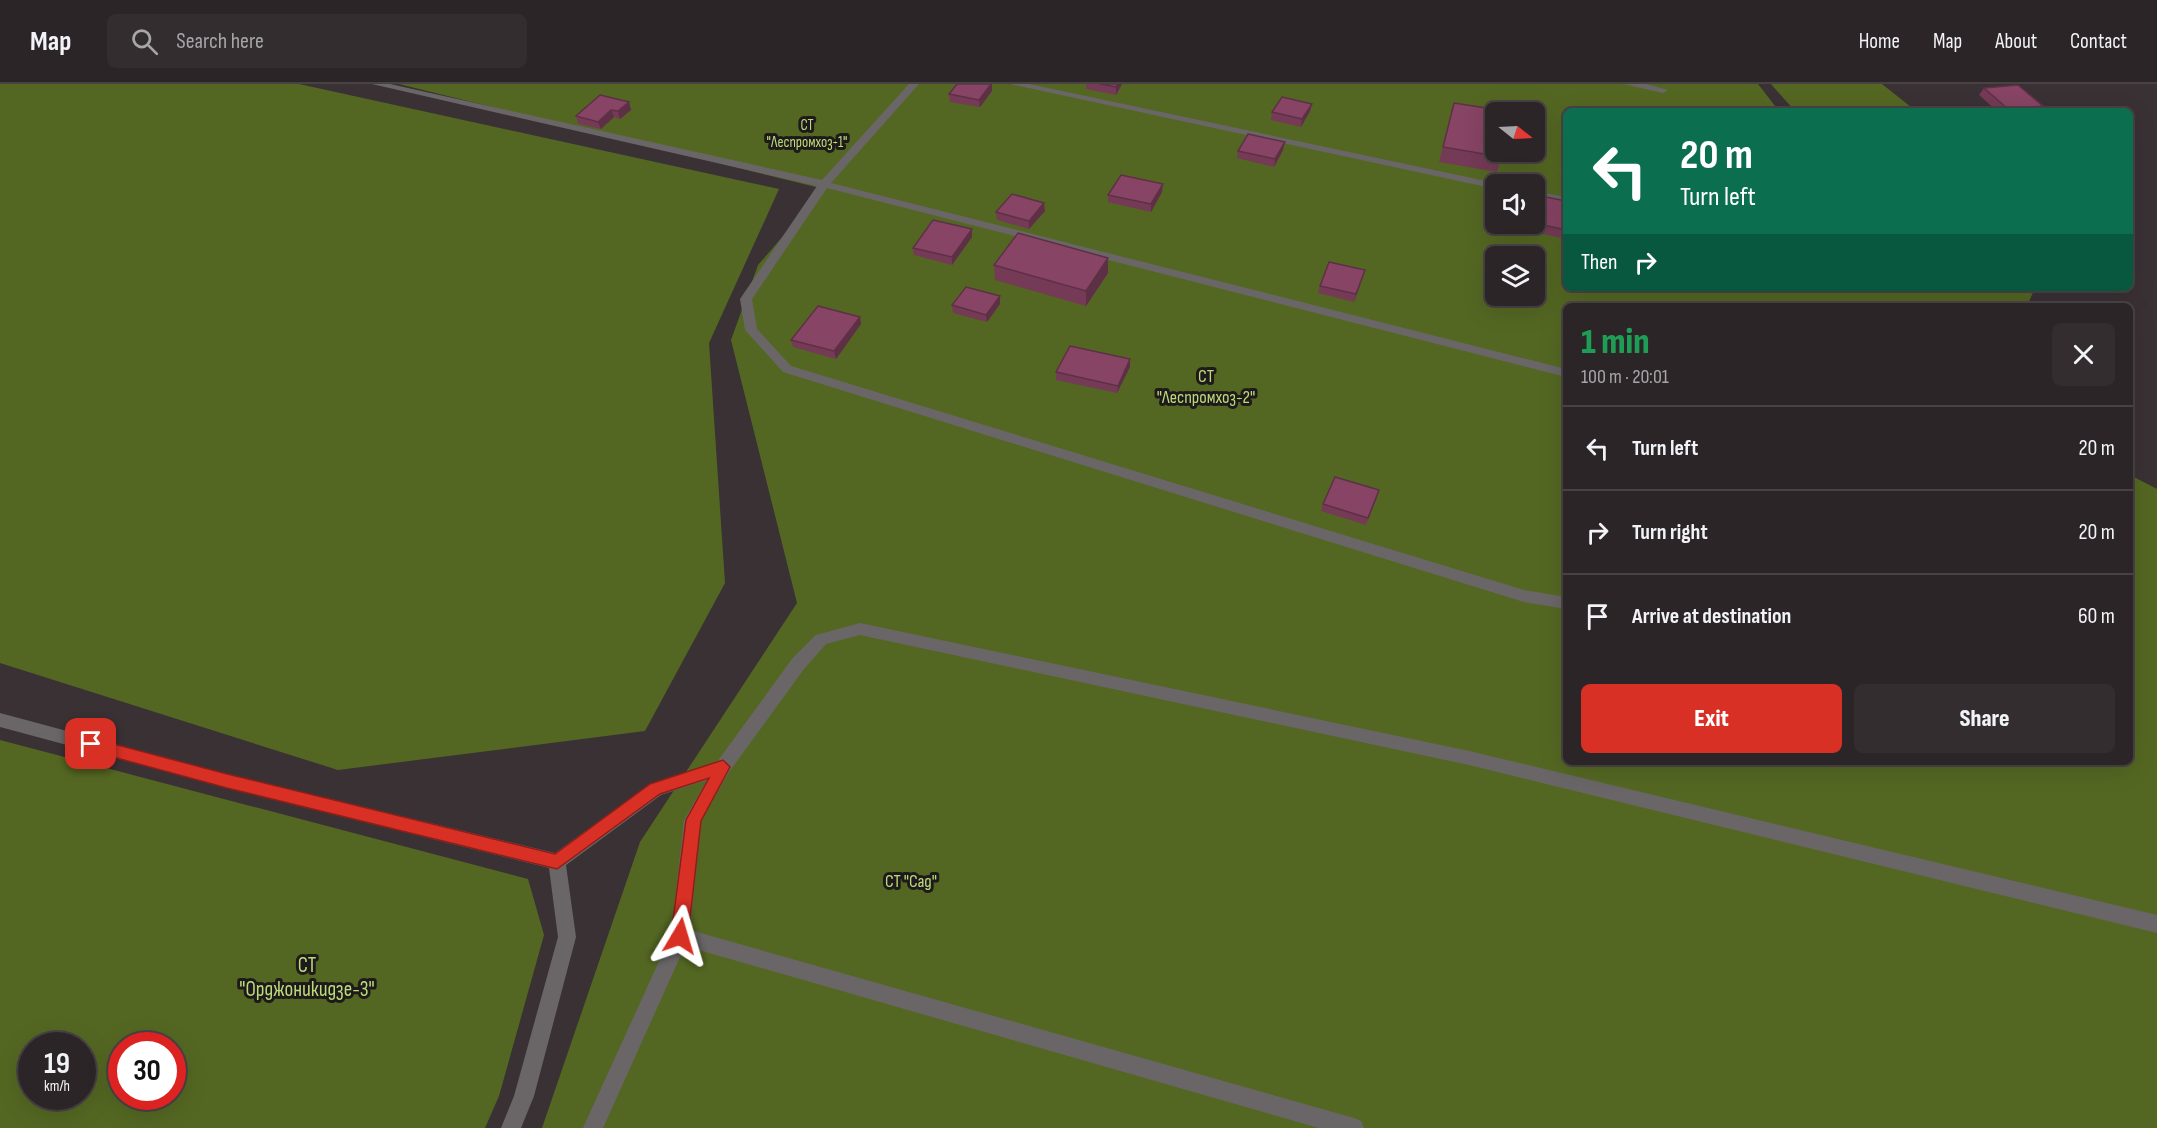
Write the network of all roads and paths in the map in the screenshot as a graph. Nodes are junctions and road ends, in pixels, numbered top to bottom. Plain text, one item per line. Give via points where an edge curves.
1 (377, 84) edge
2 (914, 84) edge
3 (1016, 84) edge
4 (1629, 84) edge
5 (1663, 90) dead end
6 (824, 184) junction
7 (1485, 184) edge
8 (1545, 196) edge
9 (1563, 199) edge
10 (1563, 372) edge
11 (1563, 602) edge
12 (0, 720) edge
13 (723, 767) junction
14 (557, 861) junction
15 (2157, 924) edge
16 (680, 936) junction
17 (511, 1128) edge
18 (593, 1128) edge
19 (1354, 1128) edge

1 - 6 street
2 - 6 street
3 - 7 street
4 - 5 street
6 - 10 street
6 - 11 street via 746,299 751,330 787,369 1524,596
8 - 9 street
12 - 14 street via 227,781
13 - 14 street via 656,789
13 - 15 street via 790,673 821,639 860,629 1469,758
13 - 16 street via 693,820
14 - 17 street via 567,937 524,1096
16 - 18 street
16 - 19 street

